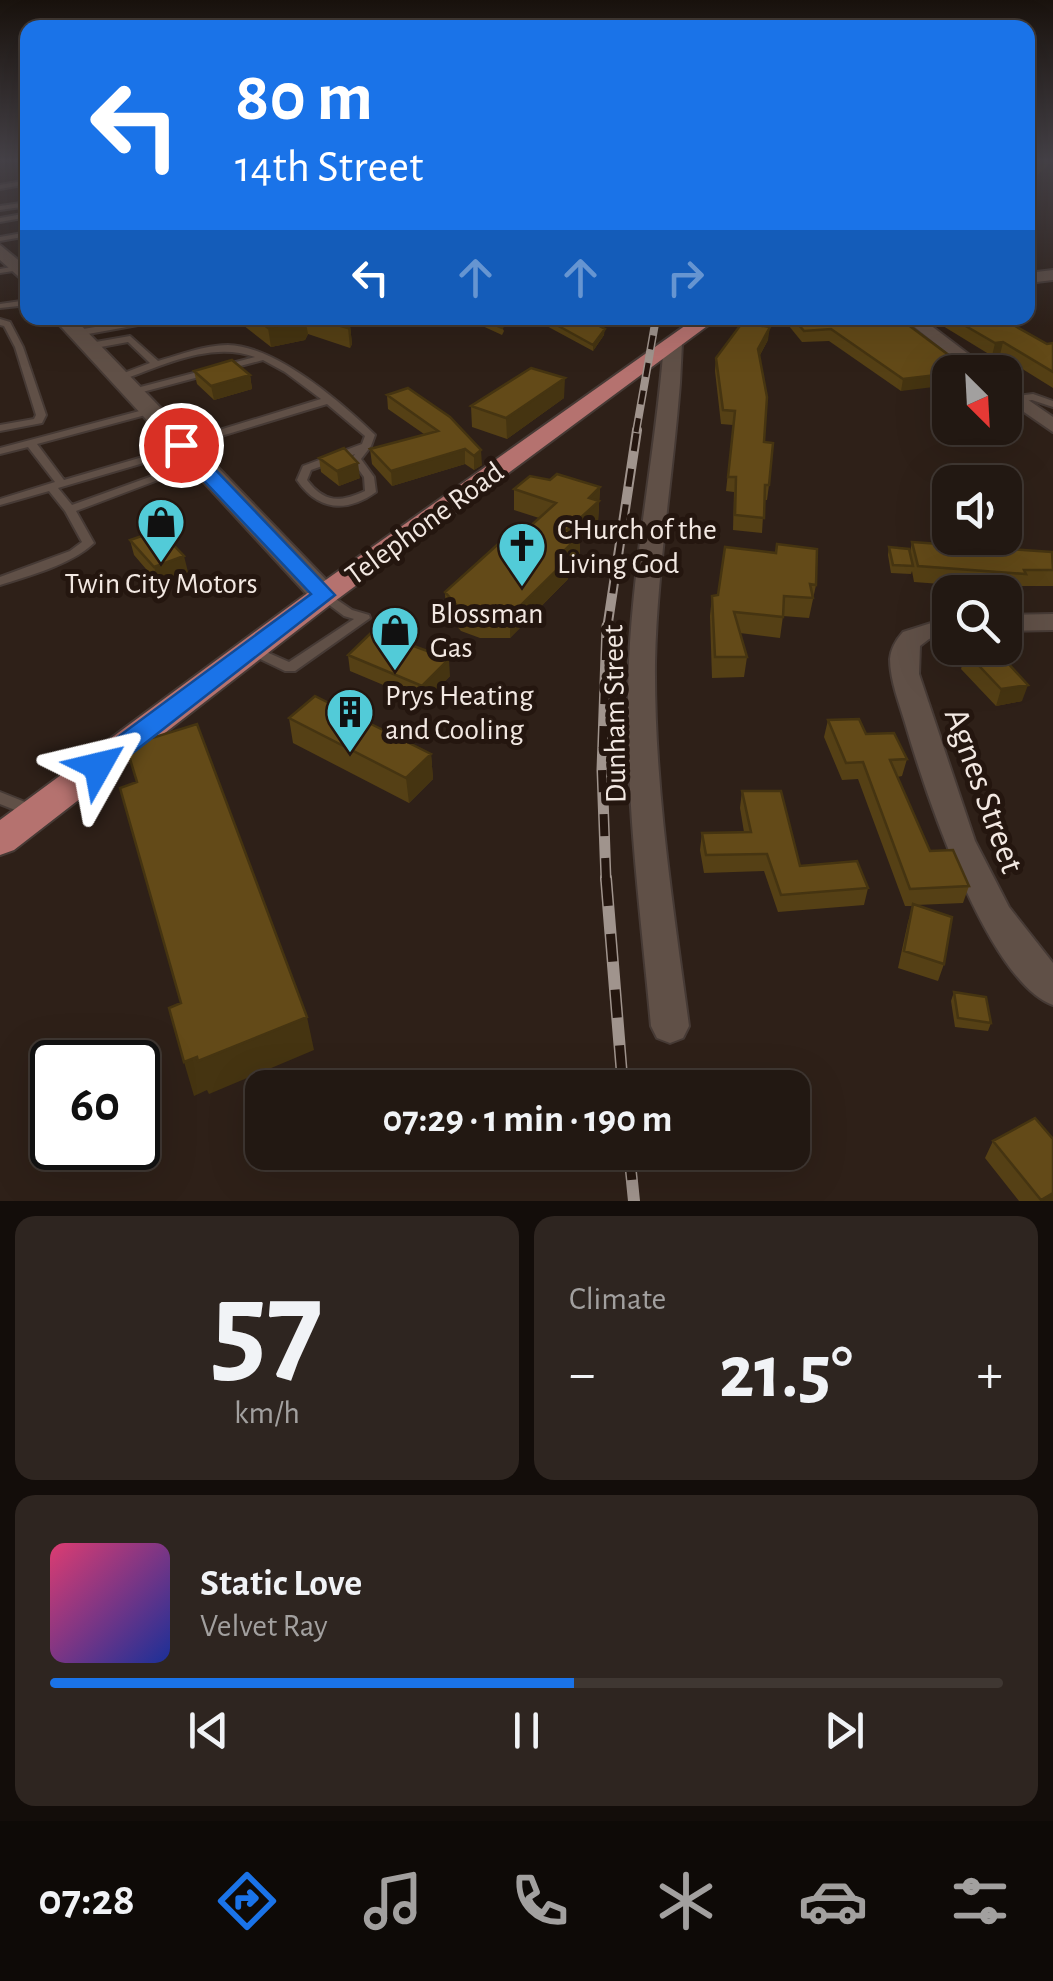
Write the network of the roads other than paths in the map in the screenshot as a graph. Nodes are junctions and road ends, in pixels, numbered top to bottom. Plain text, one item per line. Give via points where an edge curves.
1 (0, 322) edge
2 (698, 325) edge
3 (920, 325) edge
4 (76, 327) edge
5 (673, 342) junction
6 (960, 355) edge
7 (262, 358) junction
8 (156, 364) junction
9 (126, 385) junction
10 (1022, 396) edge
11 (326, 401) junction
12 (1022, 402) edge
13 (1053, 404) edge
14 (150, 411) junction
15 (1053, 426) edge
16 (0, 428) edge
17 (31, 443) junction
18 (366, 446) junction
19 (0, 451) edge
20 (188, 452) junction
21 (56, 486) junction
22 (0, 502) edge
23 (70, 510) junction
24 (0, 581) edge
25 (324, 595) junction
26 (1053, 622) edge
27 (1022, 623) edge
28 (932, 628) edge
29 (252, 650) junction
30 (0, 798) edge
31 (36, 813) junction
32 (0, 840) edge
33 (1053, 989) edge
34 (670, 1026) dead end

1 - 16 lane via 19,347 41,415
2 - 5 main road, Telephone Road
3 - 6 street
4 - 8 lane via 130,339
4 - 9 street
5 - 25 main road, Telephone Road
5 - 34 street, Dunham Street via 642,666 646,801
7 - 8 lane via 230,348
7 - 9 lane
7 - 11 lane
8 - 9 lane
9 - 14 street
10 - 13 lane
11 - 18 lane via 370,435
11 - 20 lane
12 - 15 street
14 - 17 lane
14 - 20 street
17 - 19 lane
17 - 21 lane
18 - 18 lane via 307,468 302,480 308,492 327,503 349,504 371,492 356,459
20 - 21 lane
20 - 23 lane
20 - 25 street
21 - 22 lane
21 - 23 lane
23 - 24 lane via 88,543
25 - 29 main road, Telephone Road
25 - 29 lane via 364,618 290,668
26 - 27 street
28 - 33 street, Agnes Street via 906,645 902,657 969,871 994,917
29 - 31 main road, Telephone Road
30 - 31 lane
31 - 32 main road, Telephone Road

